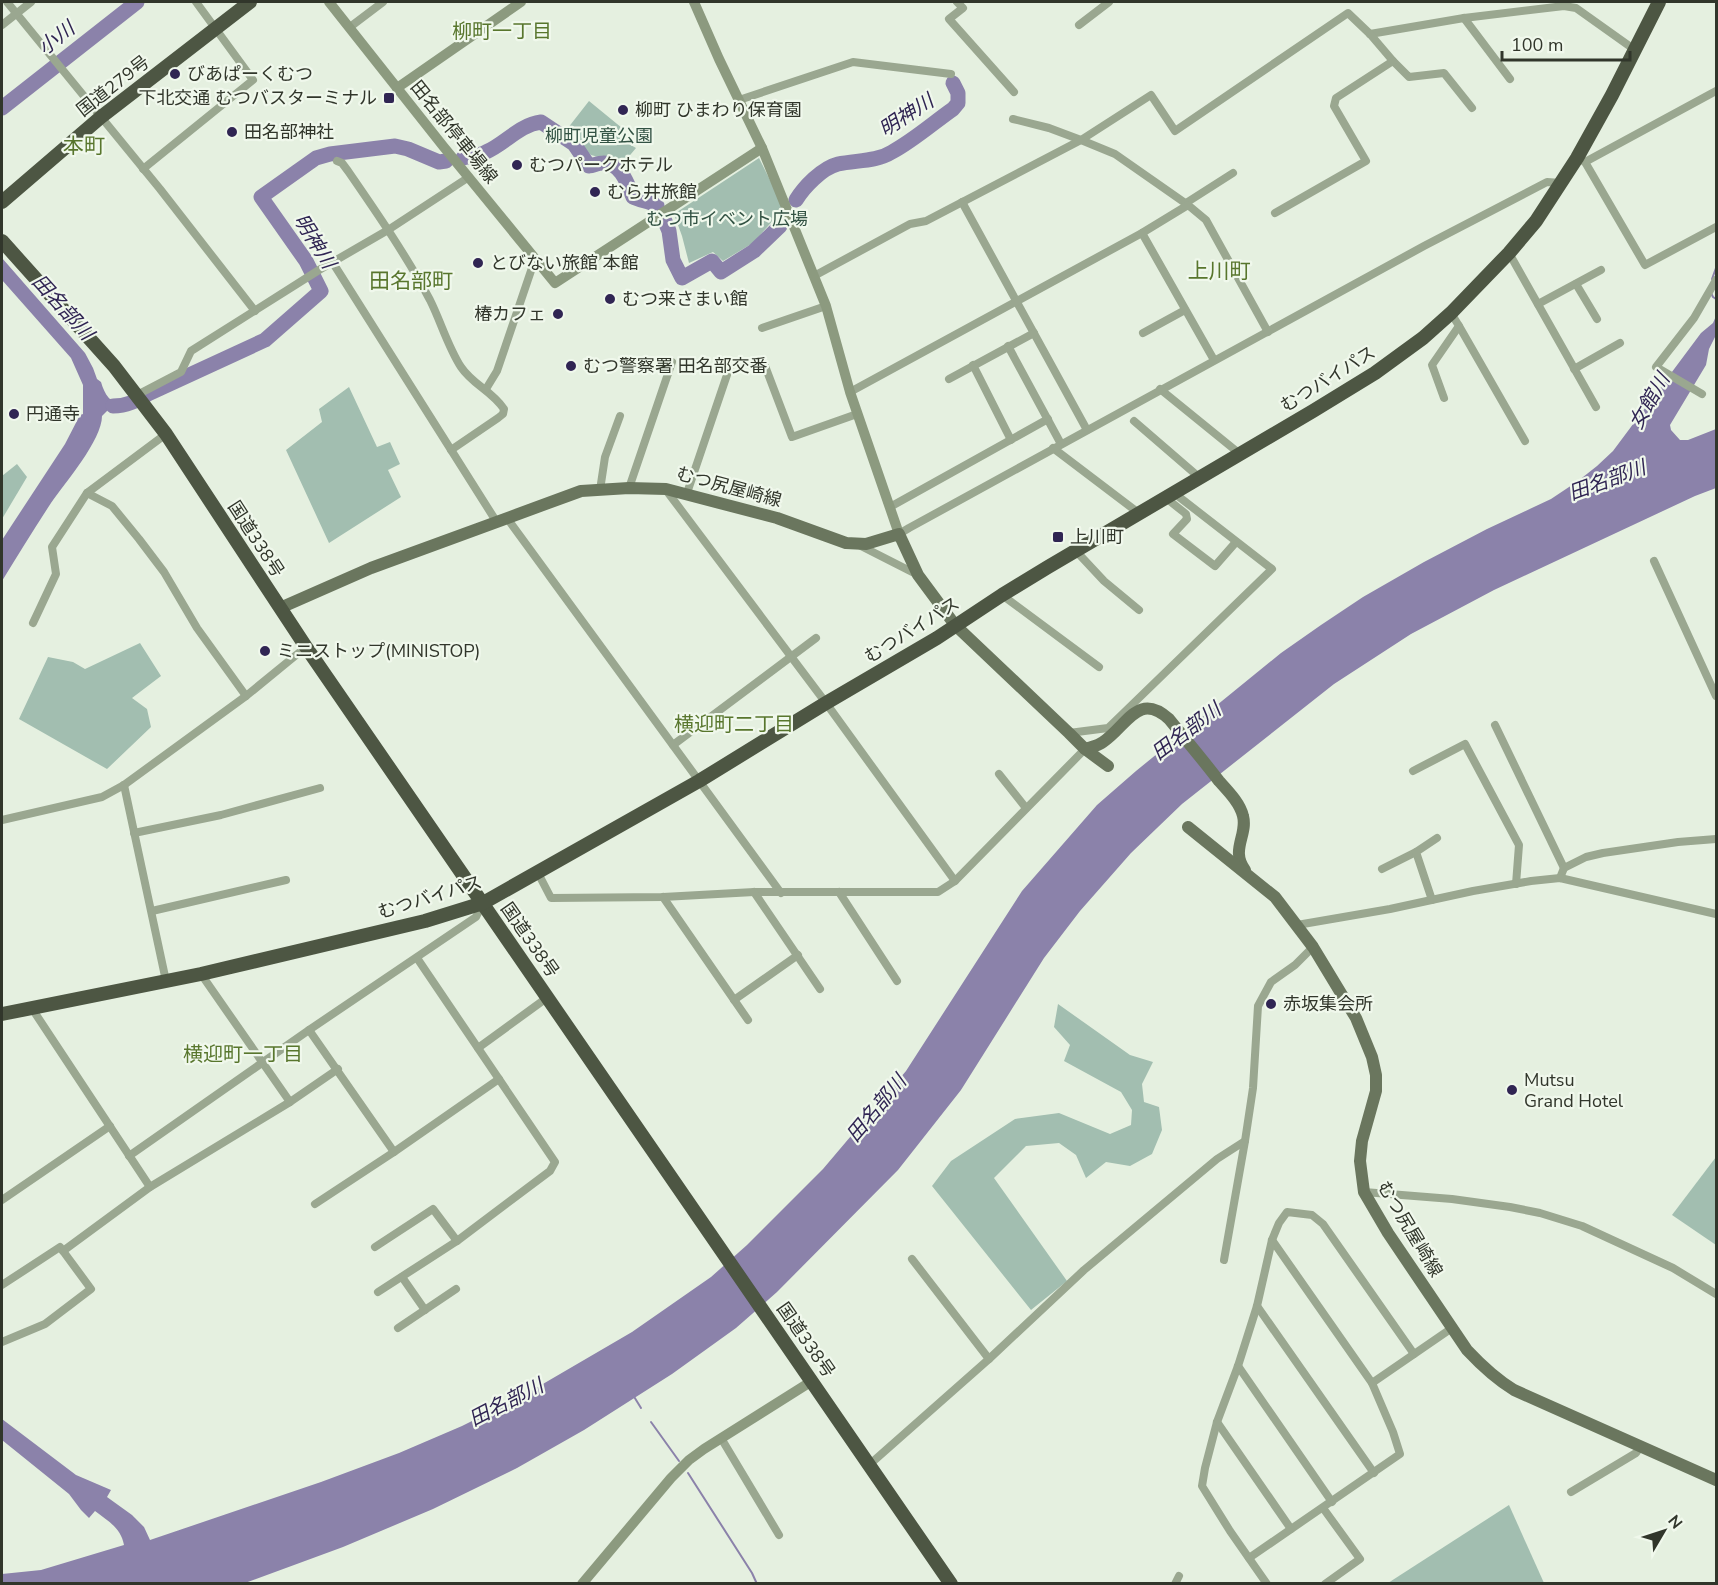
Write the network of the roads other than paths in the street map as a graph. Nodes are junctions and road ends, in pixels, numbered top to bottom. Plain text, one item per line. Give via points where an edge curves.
1 (7, 2) edge
2 (31, 2) edge
3 (196, 2) edge
4 (250, 2) edge
5 (329, 2) edge
6 (383, 2) edge
7 (521, 2) edge
8 (694, 2) edge
9 (957, 2) edge
10 (1107, 2) edge
11 (1659, 2) edge
12 (16, 13) junction
13 (1464, 18) junction
14 (2, 25) edge
15 (1079, 25) dead end
16 (350, 27) junction
17 (216, 29) junction
18 (1370, 34) junction
19 (1635, 51) junction
20 (1393, 61) junction
21 (951, 74) dead end
22 (1510, 80) dead end
23 (397, 88) junction
24 (1716, 91) edge
25 (1014, 92) dead end
26 (739, 100) junction
27 (1472, 108) dead end
28 (101, 117) junction
29 (1013, 119) dead end
30 (1081, 140) junction
31 (762, 148) junction
32 (1581, 160) junction
33 (337, 161) dead end
34 (143, 169) junction
35 (1233, 173) dead end
36 (469, 177) junction
37 (1561, 183) junction
38 (2, 202) edge
39 (962, 202) junction
40 (1187, 204) junction
41 (1275, 213) dead end
42 (1716, 227) edge
43 (388, 230) junction
44 (1142, 233) junction
45 (2, 241) edge
46 (1509, 253) junction
47 (535, 259) junction
48 (333, 262) junction
49 (1601, 270) dead end
50 (814, 276) junction
51 (1716, 280) edge
52 (1576, 284) junction
53 (1016, 300) junction
54 (1538, 304) junction
55 (826, 306) junction
56 (1185, 310) junction
57 (255, 311) junction
58 (1451, 313) junction
59 (1597, 320) dead end
60 (1459, 326) junction
61 (762, 328) dead end
62 (1268, 332) junction
63 (1034, 333) junction
64 (1143, 333) dead end
65 (1620, 343) dead end
66 (1008, 346) junction
67 (1214, 360) junction
68 (672, 362) dead end
69 (973, 365) junction
70 (730, 366) dead end
71 (765, 366) dead end
72 (1574, 369) junction
73 (949, 379) dead end
74 (486, 389) junction
75 (1160, 389) junction
76 (850, 392) junction
77 (1701, 393) dead end
78 (139, 398) junction
79 (1444, 398) dead end
80 (1596, 407) dead end
81 (858, 414) junction
82 (620, 416) dead end
83 (1048, 419) junction
84 (1134, 421) dead end
85 (1087, 430) junction
86 (166, 434) junction
87 (1011, 440) junction
88 (1525, 441) dead end
89 (1061, 444) junction
90 (1053, 448) junction
91 (451, 450) junction
92 (1240, 454) junction
93 (1200, 478) junction
94 (629, 488) junction
95 (666, 489) junction
96 (600, 490) junction
97 (87, 493) junction
98 (687, 494) junction
99 (1170, 496) junction
100 (890, 507) junction
101 (1140, 514) junction
102 (502, 519) junction
103 (899, 534) junction
104 (1236, 542) junction
105 (858, 544) junction
106 (1076, 550) junction
107 (1654, 561) dead end
108 (918, 575) junction
109 (1002, 595) junction
110 (280, 608) junction
111 (1139, 610) dead end
112 (33, 623) dead end
113 (955, 625) junction
114 (816, 638) dead end
115 (306, 646) junction
116 (792, 657) junction
117 (1099, 667) dead end
118 (246, 696) junction
119 (1716, 696) edge
120 (826, 703) junction
121 (1495, 725) dead end
122 (1069, 734) junction
123 (673, 745) junction
124 (1085, 749) junction
125 (1108, 766) dead end
126 (1413, 771) dead end
127 (999, 774) dead end
128 (699, 781) junction
129 (124, 785) junction
130 (320, 788) dead end
131 (1026, 808) junction
132 (2, 820) edge
133 (1188, 827) dead end
134 (134, 833) junction
135 (1437, 838) dead end
136 (1716, 839) edge
137 (1416, 852) junction
138 (1564, 868) junction
139 (1382, 869) dead end
140 (538, 873) junction
141 (1248, 874) junction
142 (1560, 878) junction
143 (286, 880) dead end
144 (955, 881) junction
145 (1516, 884) junction
146 (754, 892) junction
147 (781, 892) junction
148 (838, 892) junction
149 (663, 897) junction
150 (1432, 900) junction
151 (483, 903) junction
152 (152, 911) junction
153 (1716, 914) edge
154 (1298, 925) junction
155 (1313, 947) junction
156 (798, 955) junction
157 (417, 958) junction
158 (201, 974) junction
159 (166, 981) junction
160 (897, 981) dead end
161 (820, 989) dead end
162 (548, 997) junction
163 (734, 1000) junction
164 (31, 1007) junction
165 (2, 1014) edge
166 (748, 1020) dead end
167 (309, 1030) junction
168 (478, 1048) junction
169 (262, 1063) junction
170 (338, 1070) junction
171 (499, 1079) junction
172 (290, 1102) junction
173 (110, 1126) junction
174 (1245, 1141) junction
175 (394, 1152) junction
176 (129, 1156) junction
177 (150, 1187) junction
178 (1364, 1192) junction
179 (2, 1200) edge
180 (315, 1204) dead end
181 (1272, 1240) junction
182 (458, 1241) junction
183 (375, 1247) dead end
184 (63, 1251) junction
185 (912, 1259) dead end
186 (1224, 1260) dead end
187 (402, 1277) junction
188 (2, 1285) edge
189 (456, 1289) dead end
190 (378, 1292) dead end
191 (1716, 1294) edge
192 (1257, 1306) junction
193 (425, 1310) junction
194 (398, 1328) dead end
195 (1452, 1328) junction
196 (2, 1342) edge
197 (1414, 1354) junction
198 (989, 1359) junction
199 (1238, 1366) junction
200 (812, 1381) junction
201 (1372, 1383) junction
202 (1217, 1422) junction
203 (722, 1438) junction
204 (1641, 1446) junction
205 (869, 1465) junction
206 (1374, 1473) junction
207 (1716, 1480) edge
208 (1572, 1492) dead end
209 (1332, 1502) junction
210 (1323, 1508) junction
211 (1291, 1529) junction
212 (779, 1535) dead end
213 (1248, 1558) junction
214 (582, 1584) edge
215 (951, 1584) edge
216 (1267, 1584) edge
217 (1325, 1584) edge

1 - 12 street
2 - 12 street
3 - 17 street
4 - 17 highway, 国道279号
5 - 16 street, 田名部停車場線
6 - 16 street
7 - 23 street
8 - 26 street
9 - 25 street via 963,8 949,19
10 - 15 street
11 - 19 highway, むつバイパス
12 - 14 street
12 - 28 street
13 - 18 street
13 - 19 street via 1575,8
13 - 22 street
16 - 23 street, 田名部停車場線
17 - 28 highway, 国道279号
17 - 34 street via 253,80
18 - 20 street
18 - 30 street via 1348,14 1175,132 1151,95
19 - 32 highway, むつバイパス
20 - 27 street via 1409,77 1443,72
20 - 41 street via 1336,98 1334,106 1366,161
21 - 26 street via 853,62
23 - 36 street, 田名部停車場線
24 - 32 street
26 - 31 street
28 - 34 street
28 - 38 highway, 国道279号
29 - 30 street
30 - 39 street
30 - 40 street via 1115,154
31 - 47 street, 田名部停車場線 via 555,283
31 - 50 street
32 - 37 highway, むつバイパス
32 - 42 street via 1645,266
33 - 43 street
34 - 57 street
35 - 40 street
36 - 43 street
36 - 47 street, 田名部停車場線
37 - 46 highway, むつバイパス
37 - 62 street via 1547,182
39 - 50 street via 926,221 910,224
39 - 53 street
40 - 44 street
40 - 62 street via 1206,219
43 - 48 street
43 - 74 street via 430,300 463,370
44 - 53 street
44 - 56 street
45 - 78 highway, 国道338号
46 - 54 street
46 - 58 highway, むつバイパス
47 - 74 street via 497,371
48 - 57 street
48 - 91 street
49 - 52 street
50 - 55 street
51 - 77 street via 1694,318 1656,367
52 - 54 street
52 - 59 street
53 - 63 street
53 - 76 street
54 - 72 street
55 - 61 street
55 - 76 street
56 - 64 street
56 - 67 street
57 - 78 street via 191,351 181,372
58 - 60 street
58 - 92 highway, むつバイパス via 1375,373
60 - 79 street via 1432,365
60 - 88 street
62 - 67 street
63 - 66 street
63 - 85 street
65 - 72 street
66 - 69 street
66 - 83 street
67 - 75 street
68 - 94 street
69 - 73 street
69 - 87 street
70 - 98 street
71 - 81 street via 792,437
72 - 80 street
74 - 91 street via 504,409 503,414
75 - 85 street
75 - 92 street
76 - 81 street
78 - 86 highway, 国道338号
81 - 100 street
82 - 96 street via 605,457
83 - 87 street
83 - 89 street
84 - 93 street
85 - 89 street
86 - 97 street
86 - 110 highway, 国道338号
87 - 100 street
89 - 90 street
90 - 101 street
90 - 103 street
91 - 102 street
92 - 93 highway, むつバイパス
93 - 99 highway, むつバイパス
94 - 95 main road, むつ尻屋崎線
94 - 96 main road, むつ尻屋崎線
95 - 98 main road, むつ尻屋崎線
95 - 116 street
96 - 102 main road, むつ尻屋崎線 via 581,491
97 - 112 street via 52,547 56,574
97 - 118 street via 112,507 139,539
98 - 105 main road, むつ尻屋崎線
99 - 101 highway, むつバイパス
99 - 104 street
99 - 104 street via 1186,514 1173,534 1215,566
100 - 103 street
101 - 106 highway, むつバイパス
102 - 110 main road, むつ尻屋崎線 via 371,568
102 - 123 street
103 - 105 main road, むつ尻屋崎線
103 - 108 main road
104 - 122 street via 1272,569 1108,728
105 - 108 street
106 - 109 highway, むつバイパス
106 - 111 street via 1104,581
107 - 119 street
108 - 113 main road
109 - 113 highway, むつバイパス
109 - 117 street
110 - 115 highway, 国道338号
113 - 120 highway, むつバイパス
113 - 122 main road
114 - 116 street
115 - 118 street
115 - 151 highway, 国道338号
116 - 120 street
116 - 123 street
118 - 129 street
120 - 128 highway, むつバイパス
120 - 144 street
121 - 138 street
122 - 124 main road
123 - 128 street
124 - 125 main road
124 - 131 street
124 - 141 main road via 1103,743 1141,709 1160,711 1243,814 1239,863
126 - 145 street via 1466,744 1519,845
127 - 131 street
128 - 140 highway, むつバイパス
128 - 147 street
129 - 132 street via 102,797
129 - 134 street
130 - 134 street
131 - 144 street
133 - 141 main road, むつ尻屋崎線
134 - 152 street
135 - 137 street
136 - 138 street via 1603,853
137 - 139 street
137 - 150 street
138 - 142 street
140 - 149 street via 551,898
140 - 151 highway, むつバイパス
141 - 154 main road, むつ尻屋崎線 via 1275,897
142 - 145 street
142 - 153 street
143 - 152 street
144 - 148 street via 938,892
145 - 150 street
146 - 147 street
146 - 149 street
146 - 156 street
147 - 148 street
148 - 160 street
149 - 163 street
150 - 154 street
151 - 157 street via 476,917
151 - 158 highway, むつバイパス via 425,921
151 - 162 highway, 国道338号
152 - 159 street
154 - 155 main road, むつ尻屋崎線
155 - 174 street via 1271,982 1258,1006
155 - 178 main road, むつ尻屋崎線 via 1352,1011 1376,1075 1376,1091 1362,1141
156 - 161 street
156 - 163 street
157 - 167 street
157 - 168 street
158 - 159 highway, むつバイパス
158 - 169 street
159 - 164 highway, むつバイパス
162 - 168 street
162 - 200 highway, 国道338号
163 - 166 street
164 - 165 highway, むつバイパス
164 - 173 street
167 - 169 street
167 - 170 street
168 - 171 street
169 - 172 street
169 - 176 street
170 - 172 street
170 - 175 street
171 - 175 street
171 - 182 street via 555,1162 550,1171
172 - 177 street
173 - 176 street
173 - 179 street
174 - 186 street
174 - 198 street via 1217,1159 1084,1270
175 - 180 street
176 - 177 street
177 - 184 street
178 - 191 street via 1452,1199 1540,1213 1582,1226 1672,1268
178 - 195 main road, むつ尻屋崎線
181 - 192 street
181 - 197 street via 1287,1212 1312,1215 1323,1224
181 - 201 street
182 - 183 street via 433,1209
182 - 187 street
184 - 188 street via 60,1247
184 - 196 street via 91,1289 45,1324
185 - 198 street
187 - 190 street
187 - 193 street
189 - 193 street
192 - 199 street
192 - 206 street
193 - 194 street
195 - 197 street
195 - 204 main road, むつ尻屋崎線 via 1483,1367 1506,1385
197 - 201 street
198 - 205 street
199 - 202 street
199 - 209 street
200 - 203 street
200 - 205 highway, 国道338号
201 - 206 street via 1400,1454
202 - 211 street
202 - 213 street via 1202,1486
203 - 212 street
203 - 214 street via 671,1478
204 - 207 main road, むつ尻屋崎線
204 - 208 street via 1636,1453
205 - 215 highway, 国道338号
206 - 209 street
209 - 210 street
210 - 211 street
210 - 217 street via 1360,1559
211 - 213 street
213 - 216 street

